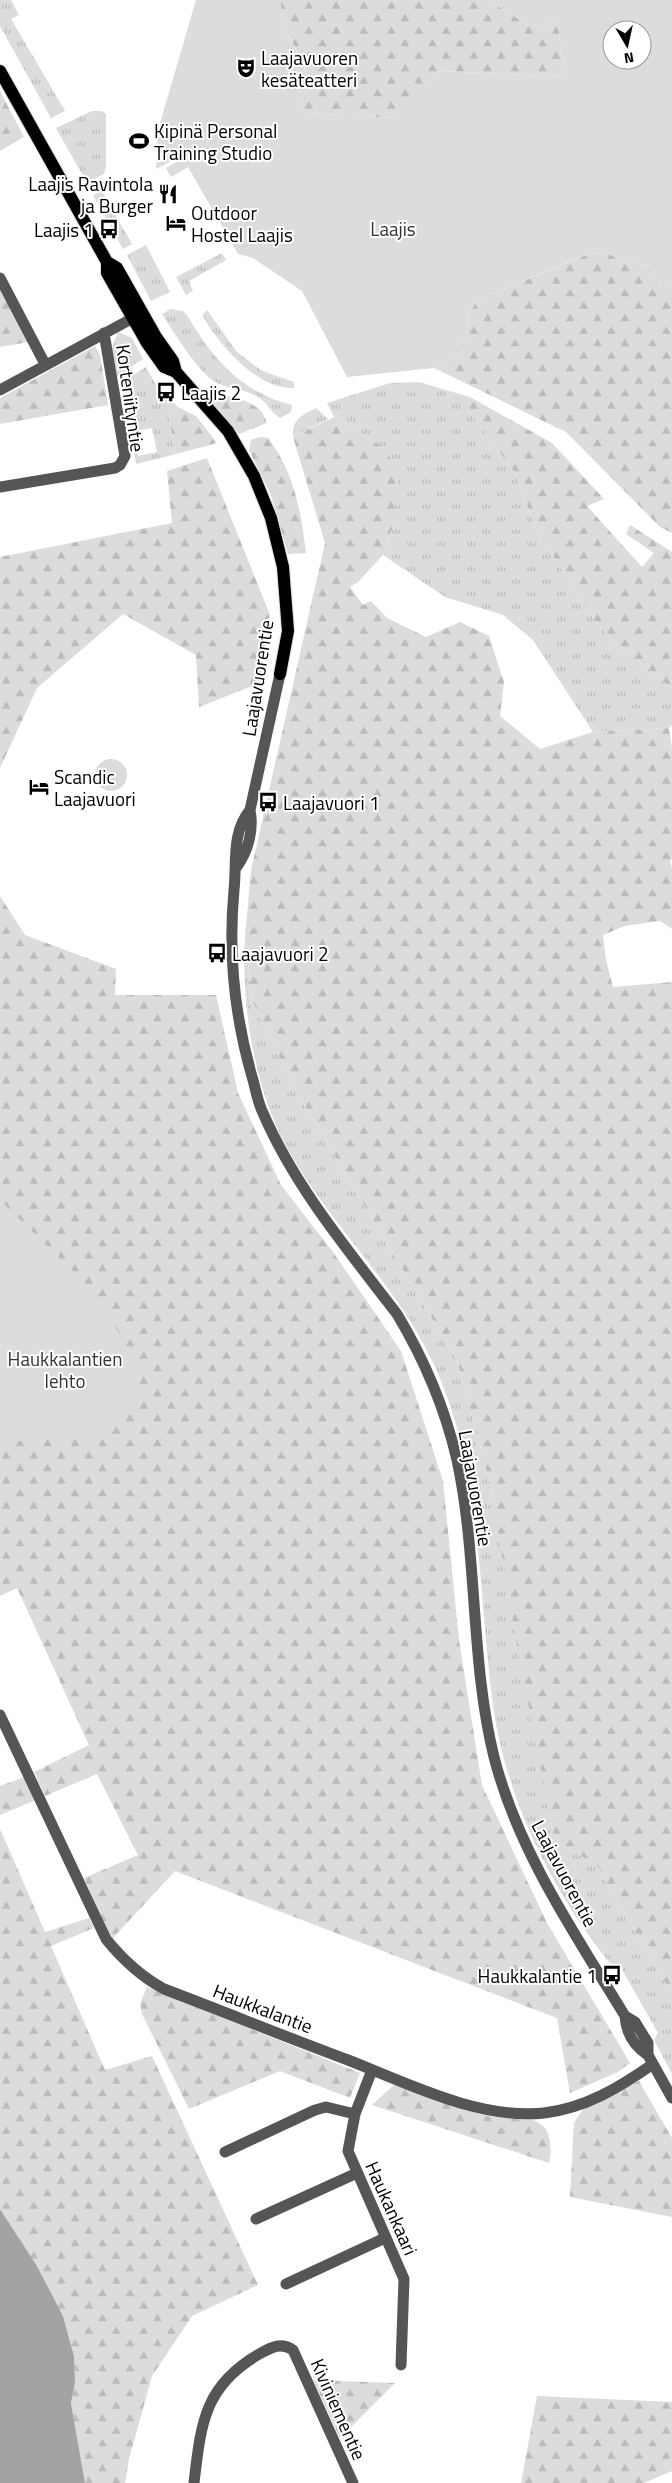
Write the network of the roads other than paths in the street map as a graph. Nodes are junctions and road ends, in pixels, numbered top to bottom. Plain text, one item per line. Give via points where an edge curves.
1 (0, 71) edge
2 (107, 262) junction
3 (0, 278) edge
4 (132, 318) junction
5 (104, 333) junction
6 (45, 364) junction
7 (176, 372) junction
8 (0, 390) edge
9 (0, 487) edge
10 (280, 674) joint
11 (0, 1715) edge
12 (651, 2059) junction
13 (372, 2070) junction
14 (672, 2098) edge
15 (355, 2114) junction
16 (225, 2152) dead end
17 (357, 2173) junction
18 (256, 2219) dead end
19 (385, 2238) junction
20 (286, 2284) dead end
21 (401, 2365) dead end
22 (194, 2483) edge
23 (354, 2483) edge

1 - 2 main road, Laajavuorentie
2 - 4 main road, Laajavuorentie via 107,273
2 - 7 main road, Laajavuorentie via 116,268 173,361
3 - 6 street
4 - 5 street
4 - 7 main road, Laajavuorentie via 164,367
5 - 6 street
5 - 9 street, Korteniityntie via 124,460 114,468
6 - 8 street
7 - 10 main road, Laajavuorentie via 228,431 254,476 270,518 283,567 288,632
10 - 12 street, Laajavuorentie via 250,810 252,822 247,845 236,868 232,916 233,976 247,1060 262,1111 274,1137 315,1206 397,1314 433,1384 457,1460 484,1703 502,1784 547,1885 625,2016 635,2022 648,2043
11 - 13 street, Haukkalantie via 96,1921 123,1960 145,1979 164,1989
12 - 13 street, Haukkalantie via 598,2098 542,2113 503,2113 471,2106
12 - 14 street, Laajavuorentie
13 - 15 street, Haukankaari
15 - 16 street via 326,2107 315,2110
15 - 17 street, Haukankaari via 348,2151
17 - 18 street
17 - 19 street, Haukankaari
19 - 20 street
19 - 21 street, Haukankaari via 404,2279
22 - 23 street, Kiviniementie via 204,2421 220,2385 236,2370 271,2348 284,2346 293,2350

